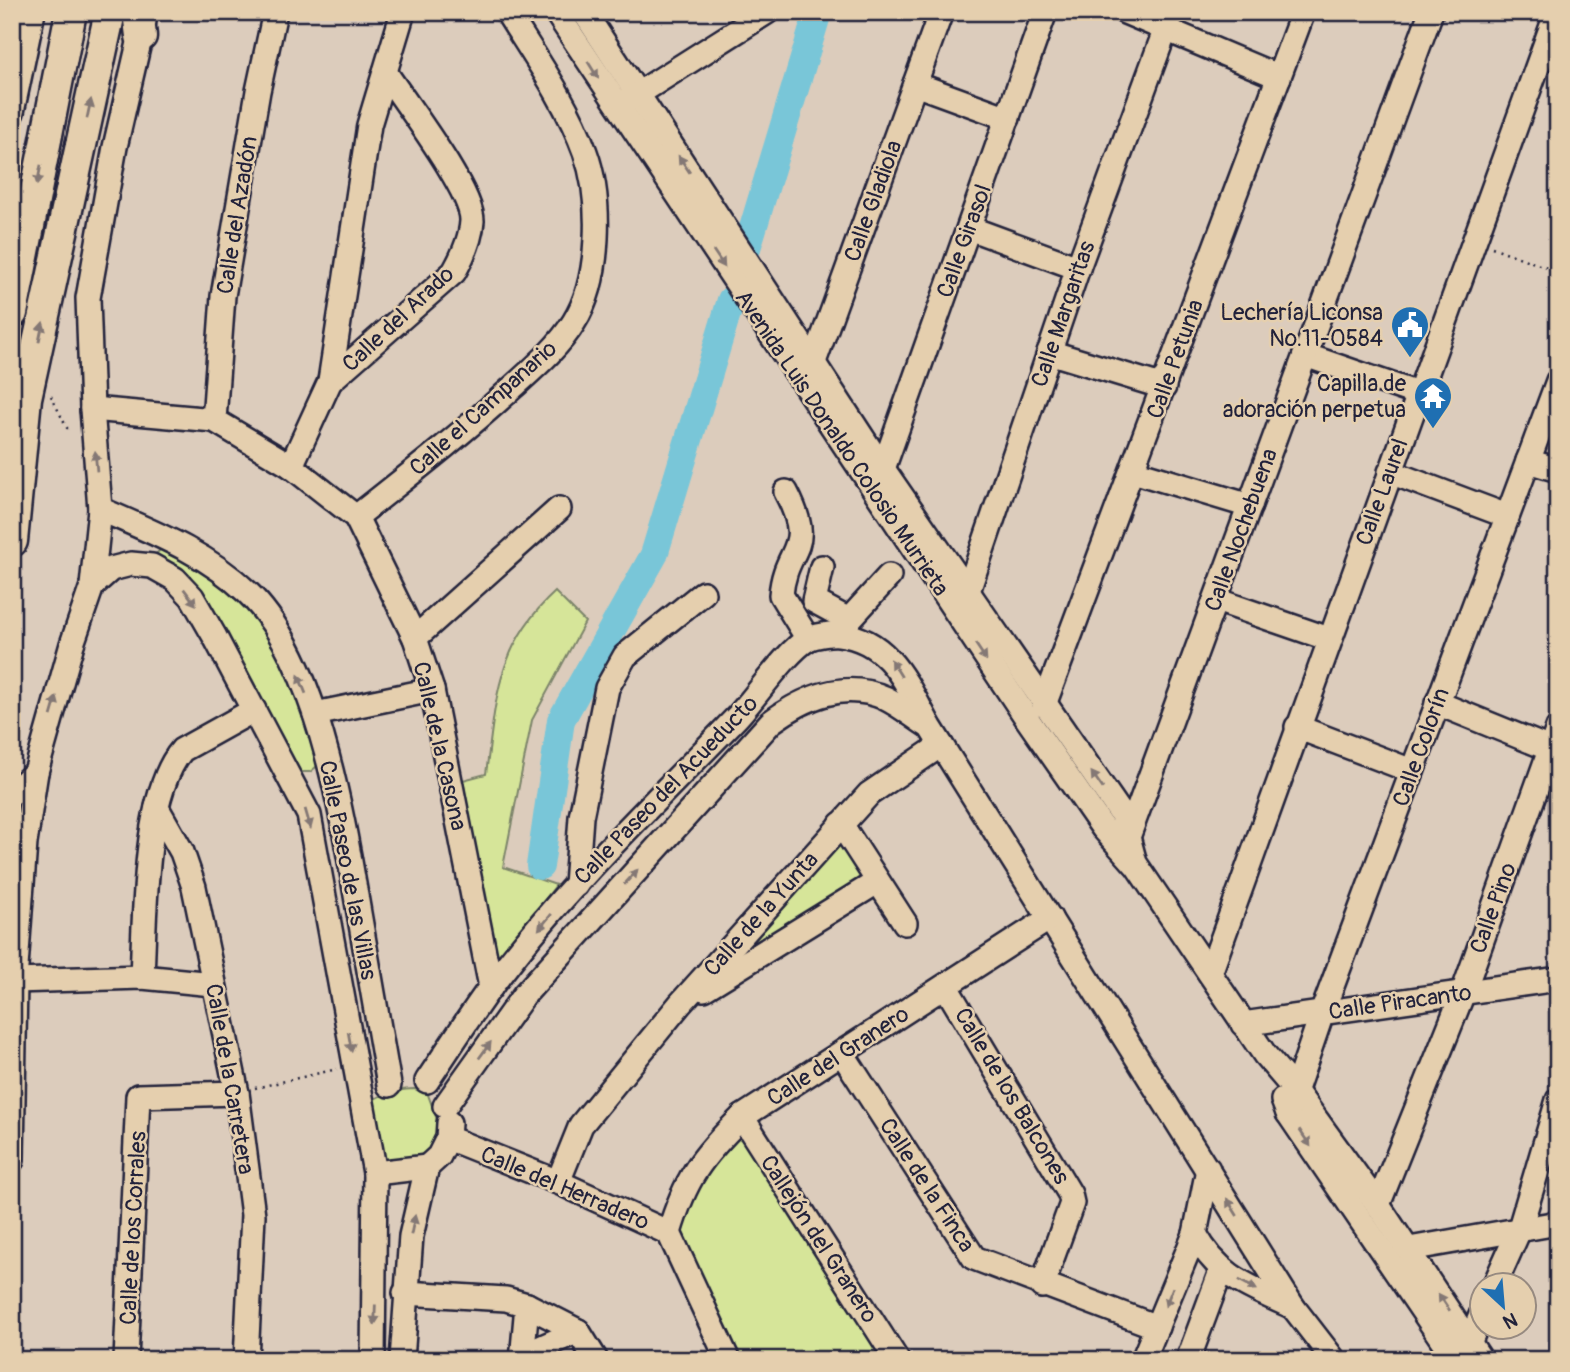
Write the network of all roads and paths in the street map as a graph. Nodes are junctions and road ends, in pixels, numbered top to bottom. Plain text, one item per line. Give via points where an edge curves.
1 (33, 12) edge
2 (71, 12) edge
3 (110, 12) edge
4 (275, 12) edge
5 (403, 12) edge
6 (508, 12) edge
7 (556, 12) edge
8 (584, 12) edge
9 (767, 12) edge
10 (941, 12) edge
11 (1045, 12) edge
12 (1125, 12) edge
13 (1303, 12) edge
14 (1431, 12) edge
15 (1557, 12) edge
16 (141, 20) edge
17 (1169, 20) edge
18 (385, 72) junction
19 (1279, 77) junction
20 (915, 84) junction
21 (637, 94) junction
22 (617, 107) junction
23 (12, 112) edge
24 (1008, 118) junction
25 (969, 228) junction
26 (1474, 240) junction
27 (1078, 268) junction
28 (1558, 272) edge
29 (760, 299) junction
30 (12, 313) edge
31 (1049, 352) junction
32 (1305, 355) junction
33 (813, 364) junction
34 (330, 381) junction
35 (1558, 381) edge
36 (1164, 387) junction
37 (805, 389) junction
38 (1418, 394) junction
39 (50, 396) dead end
40 (92, 415) junction
41 (214, 420) junction
42 (1528, 461) junction
43 (291, 466) junction
44 (883, 469) junction
45 (1558, 470) edge
46 (1133, 471) junction
47 (1390, 472) junction
48 (786, 492) dead end
49 (14, 503) edge
50 (1250, 506) junction
51 (100, 509) junction
52 (559, 509) dead end
53 (1507, 516) junction
54 (356, 517) junction
55 (164, 538) junction
56 (12, 541) edge
57 (152, 566) junction
58 (822, 567) dead end
59 (889, 576) dead end
60 (92, 586) junction
61 (703, 593) dead end
62 (967, 594) junction
63 (1216, 600) junction
64 (958, 618) junction
65 (843, 627) junction
66 (415, 638) junction
67 (1329, 639) junction
68 (801, 645) junction
69 (432, 690) junction
70 (798, 702) junction
71 (1437, 703) junction
72 (1044, 705) junction
73 (254, 710) junction
74 (315, 715) junction
75 (1297, 727) junction
76 (1558, 728) edge
77 (936, 736) junction
78 (1550, 750) junction
79 (328, 764) junction
80 (1412, 771) junction
81 (36, 772) junction
82 (286, 772) junction
83 (12, 793) edge
84 (157, 808) junction
85 (841, 824) junction
86 (1129, 852) junction
87 (877, 882) junction
88 (576, 885) junction
89 (1050, 919) junction
90 (905, 923) dead end
91 (1210, 973) junction
92 (142, 977) junction
93 (1558, 979) edge
94 (15, 981) junction
95 (213, 984) junction
96 (491, 987) junction
97 (946, 987) junction
98 (1463, 993) junction
99 (680, 1004) junction
100 (1322, 1013) junction
101 (1243, 1024) junction
102 (842, 1053) junction
103 (1265, 1055) junction
104 (354, 1065) junction
105 (427, 1081) junction
106 (389, 1085) junction
107 (1294, 1089) junction
108 (248, 1090) junction
109 (358, 1091) junction
110 (1558, 1100) edge
111 (445, 1106) junction
112 (1288, 1113) junction
113 (742, 1118) junction
114 (448, 1138) junction
115 (12, 1160) edge
116 (427, 1167) junction
117 (1208, 1170) junction
118 (375, 1173) junction
119 (558, 1182) junction
120 (1378, 1205) junction
121 (1558, 1223) edge
122 (1520, 1228) junction
123 (669, 1233) junction
124 (1195, 1234) junction
125 (1409, 1249) junction
126 (1501, 1270) edge
127 (1220, 1271) junction
128 (1042, 1286) junction
129 (405, 1293) junction
130 (527, 1305) junction
131 (1293, 1307) junction
132 (1157, 1327) junction
133 (578, 1331) junction
134 (1476, 1350) edge
135 (522, 1358) edge
136 (126, 1360) edge
137 (246, 1360) edge
138 (373, 1360) edge
139 (402, 1360) edge
140 (596, 1360) edge
141 (728, 1360) edge
142 (897, 1360) edge
143 (1143, 1360) edge
144 (1188, 1360) edge
145 (1334, 1360) edge
146 (1456, 1360) edge

1 - 23 street
2 -> 30 main road
49 -> 3 main road via 26,398
4 - 41 street, Calle del Azadón via 223,296
5 - 18 street, Calle del Arado
6 - 54 street, Calle el Campanario via 559,95 586,153 597,207 591,282 575,321 552,350 471,425
7 -> 22 street, Avenida Luis Donaldo Colosio Murrieta
8 - 21 street, Avenida Luis Donaldo Colosio Murrieta
9 - 21 street
10 - 20 street, Calle Gladiola
11 - 24 street, Calle Girasol
12 - 17 street
13 - 19 street, Calle Petunia
14 - 32 street, Calle Nochebuena
15 - 26 street, Calle Laurel
16 - 40 street via 79,291
17 - 19 street
17 - 27 street, Calle Margaritas
18 - 34 street, Calle del Arado via 369,125
18 - 34 street, Calle del Arado via 466,196 472,221 454,272
19 - 36 street, Calle Petunia
20 - 24 street
20 - 33 street, Calle Gladiola
21 - 22 street
29 -> 21 street, Avenida Luis Donaldo Colosio Murrieta
22 -> 29 street, Avenida Luis Donaldo Colosio Murrieta
24 - 25 street, Calle Girasol
25 - 27 street
25 - 44 street, Calle Girasol
26 - 28 path
26 - 38 street, Calle Laurel
27 - 31 street, Calle Margaritas
29 - 33 street, Avenida Luis Donaldo Colosio Murrieta
29 - 37 street, Avenida Luis Donaldo Colosio Murrieta
31 - 36 street
31 - 62 street, Calle Margaritas
32 - 38 street
32 - 50 street, Calle Nochebuena
33 - 37 street, Calle Gladiola
33 - 44 street, Avenida Luis Donaldo Colosio Murrieta
34 - 43 street, Calle del Arado
35 - 42 street, Calle Colorín
36 - 46 street, Calle Petunia
37 - 64 street, Avenida Luis Donaldo Colosio Murrieta
38 - 47 street, Calle Laurel
39 - 40 path via 66,428 92,426
40 - 41 street, Calle de la Casona
51 -> 40 street
41 - 43 street, Calle de la Casona
42 - 45 street
42 - 53 street, Calle Colorín
43 - 54 street, Calle de la Casona
44 - 62 street, Avenida Luis Donaldo Colosio Murrieta
46 - 50 street
46 - 72 street, Calle Petunia
47 - 53 street
47 - 67 street, Calle Laurel
48 - 68 street via 797,512 800,541 781,595
49 - 56 main road
50 - 63 street, Calle Nochebuena
51 - 55 street, Calle Paseo de las Villas
51 - 60 street
52 - 66 street
53 - 71 street, Calle Colorín
54 - 66 street, Calle de la Casona
55 - 57 street via 152,551
74 -> 55 street, Calle Paseo de las Villas via 287,647 249,594 209,560
57 - 60 street via 131,564 111,569
57 -> 73 street, Calle Paseo de las Villas via 175,579 192,597
58 - 65 street via 814,601
59 - 65 street
81 -> 60 street
61 - 88 street via 625,656 607,688 581,817
62 - 64 street, Calle Margaritas
62 - 72 street, Avenida Luis Donaldo Colosio Murrieta
63 - 67 street
63 - 86 street, Calle Nochebuena
64 -> 86 street, Avenida Luis Donaldo Colosio Murrieta via 1103,828
65 - 68 street, Calle Paseo del Acueducto
77 -> 65 street, Calle Paseo del Acueducto via 893,661
66 - 69 street, Calle de la Casona
67 - 75 street, Calle Laurel
68 - 70 street via 789,679
68 - 88 street, Calle Paseo del Acueducto
69 - 74 street
69 - 96 street, Calle de la Casona
70 - 77 street, Calle Paseo del Acueducto via 837,691 886,698
111 -> 70 street, Calle Paseo del Acueducto via 524,995 771,722
71 - 78 street
71 - 80 street, Calle Colorín
86 -> 72 street, Avenida Luis Donaldo Colosio Murrieta via 1122,815
73 - 82 street, Calle Paseo de las Villas
73 - 84 street via 182,750 173,760
74 - 79 street, Calle Paseo de las Villas
75 - 80 street
75 - 91 street, Calle Laurel
76 - 78 street, Calle Pino
77 - 85 street, Calle de la Yunta via 869,793
77 - 89 street, Calle Paseo del Acueducto
78 - 98 street, Calle Pino
79 - 82 street via 314,778 300,779
79 - 106 street, Calle Paseo de las Villas via 340,806
80 - 100 street, Calle Colorín
81 - 83 street
81 - 94 street via 25,843
82 -> 104 street, Calle Paseo de las Villas via 309,815
84 - 92 street via 149,858
84 - 95 street, Calle de la Carretera via 190,876
85 - 87 street
85 - 99 street, Calle de la Yunta
86 - 91 street, Avenida Luis Donaldo Colosio Murrieta
87 - 90 street
87 - 99 street, Calle de la Yunta
88 -> 96 street, Calle Paseo del Acueducto
89 - 97 street, Calle del Granero
89 - 117 street, Calle Paseo del Acueducto
91 - 101 street, Avenida Luis Donaldo Colosio Murrieta
92 - 94 street
92 - 95 street
93 - 98 street, Calle Piracanto
94 - 115 street
95 - 108 street, Calle de la Carretera
96 - 105 street, Calle Paseo del Acueducto
97 - 102 street, Calle del Granero
97 - 128 street, Calle de los Balcones via 1070,1194 1072,1203
98 - 100 street, Calle Piracanto
98 - 120 street, Calle Pino
99 - 119 street, Calle de la Yunta via 581,1125
100 - 101 street, Calle Piracanto
100 - 107 street, Calle Colorín
101 - 103 street, Avenida Luis Donaldo Colosio Murrieta
102 - 113 street, Calle del Granero
102 - 128 street, Calle de la Finca via 974,1258
103 - 107 street, Avenida Luis Donaldo Colosio Murrieta
103 - 112 street, Avenida Luis Donaldo Colosio Murrieta
104 - 108 path
104 - 109 street, Calle Paseo de las Villas
105 - 106 street
105 - 111 street
106 - 109 street
107 - 112 street, Calle Colorín
107 - 120 street, Avenida Luis Donaldo Colosio Murrieta
108 - 136 street, Calle de los Corrales via 138,1096
108 - 137 street, Calle de la Carretera via 253,1214
109 - 118 street, Calle Paseo de las Villas
110 - 122 street
111 - 114 street
112 -> 146 street, Avenida Luis Donaldo Colosio Murrieta
113 - 123 street, Calle del Granero via 689,1176
113 - 142 street, Callejón del Granero
114 - 116 street
114 - 119 street, Calle del Herradero
116 - 118 street
129 -> 116 street via 411,1236
117 - 124 street
131 -> 117 street, Calle Paseo del Acueducto
118 -> 138 street, Calle Paseo de las Villas
119 - 123 street, Calle del Herradero
120 - 125 street, Avenida Luis Donaldo Colosio Murrieta
121 - 122 street
122 - 125 street
122 - 126 street
123 - 141 street, Calle del Herradero
124 - 127 street, Calle Paseo del Acueducto
124 -> 132 street
134 -> 125 street, Avenida Luis Donaldo Colosio Murrieta
127 -> 131 street, Calle Paseo del Acueducto
127 - 144 street
128 - 132 street, Calle de la Finca
129 - 130 street via 506,1299
129 - 139 street
130 - 133 street
130 - 135 street
131 - 145 street, Calle Paseo del Acueducto
132 - 143 street
133 - 135 street
133 - 140 street

